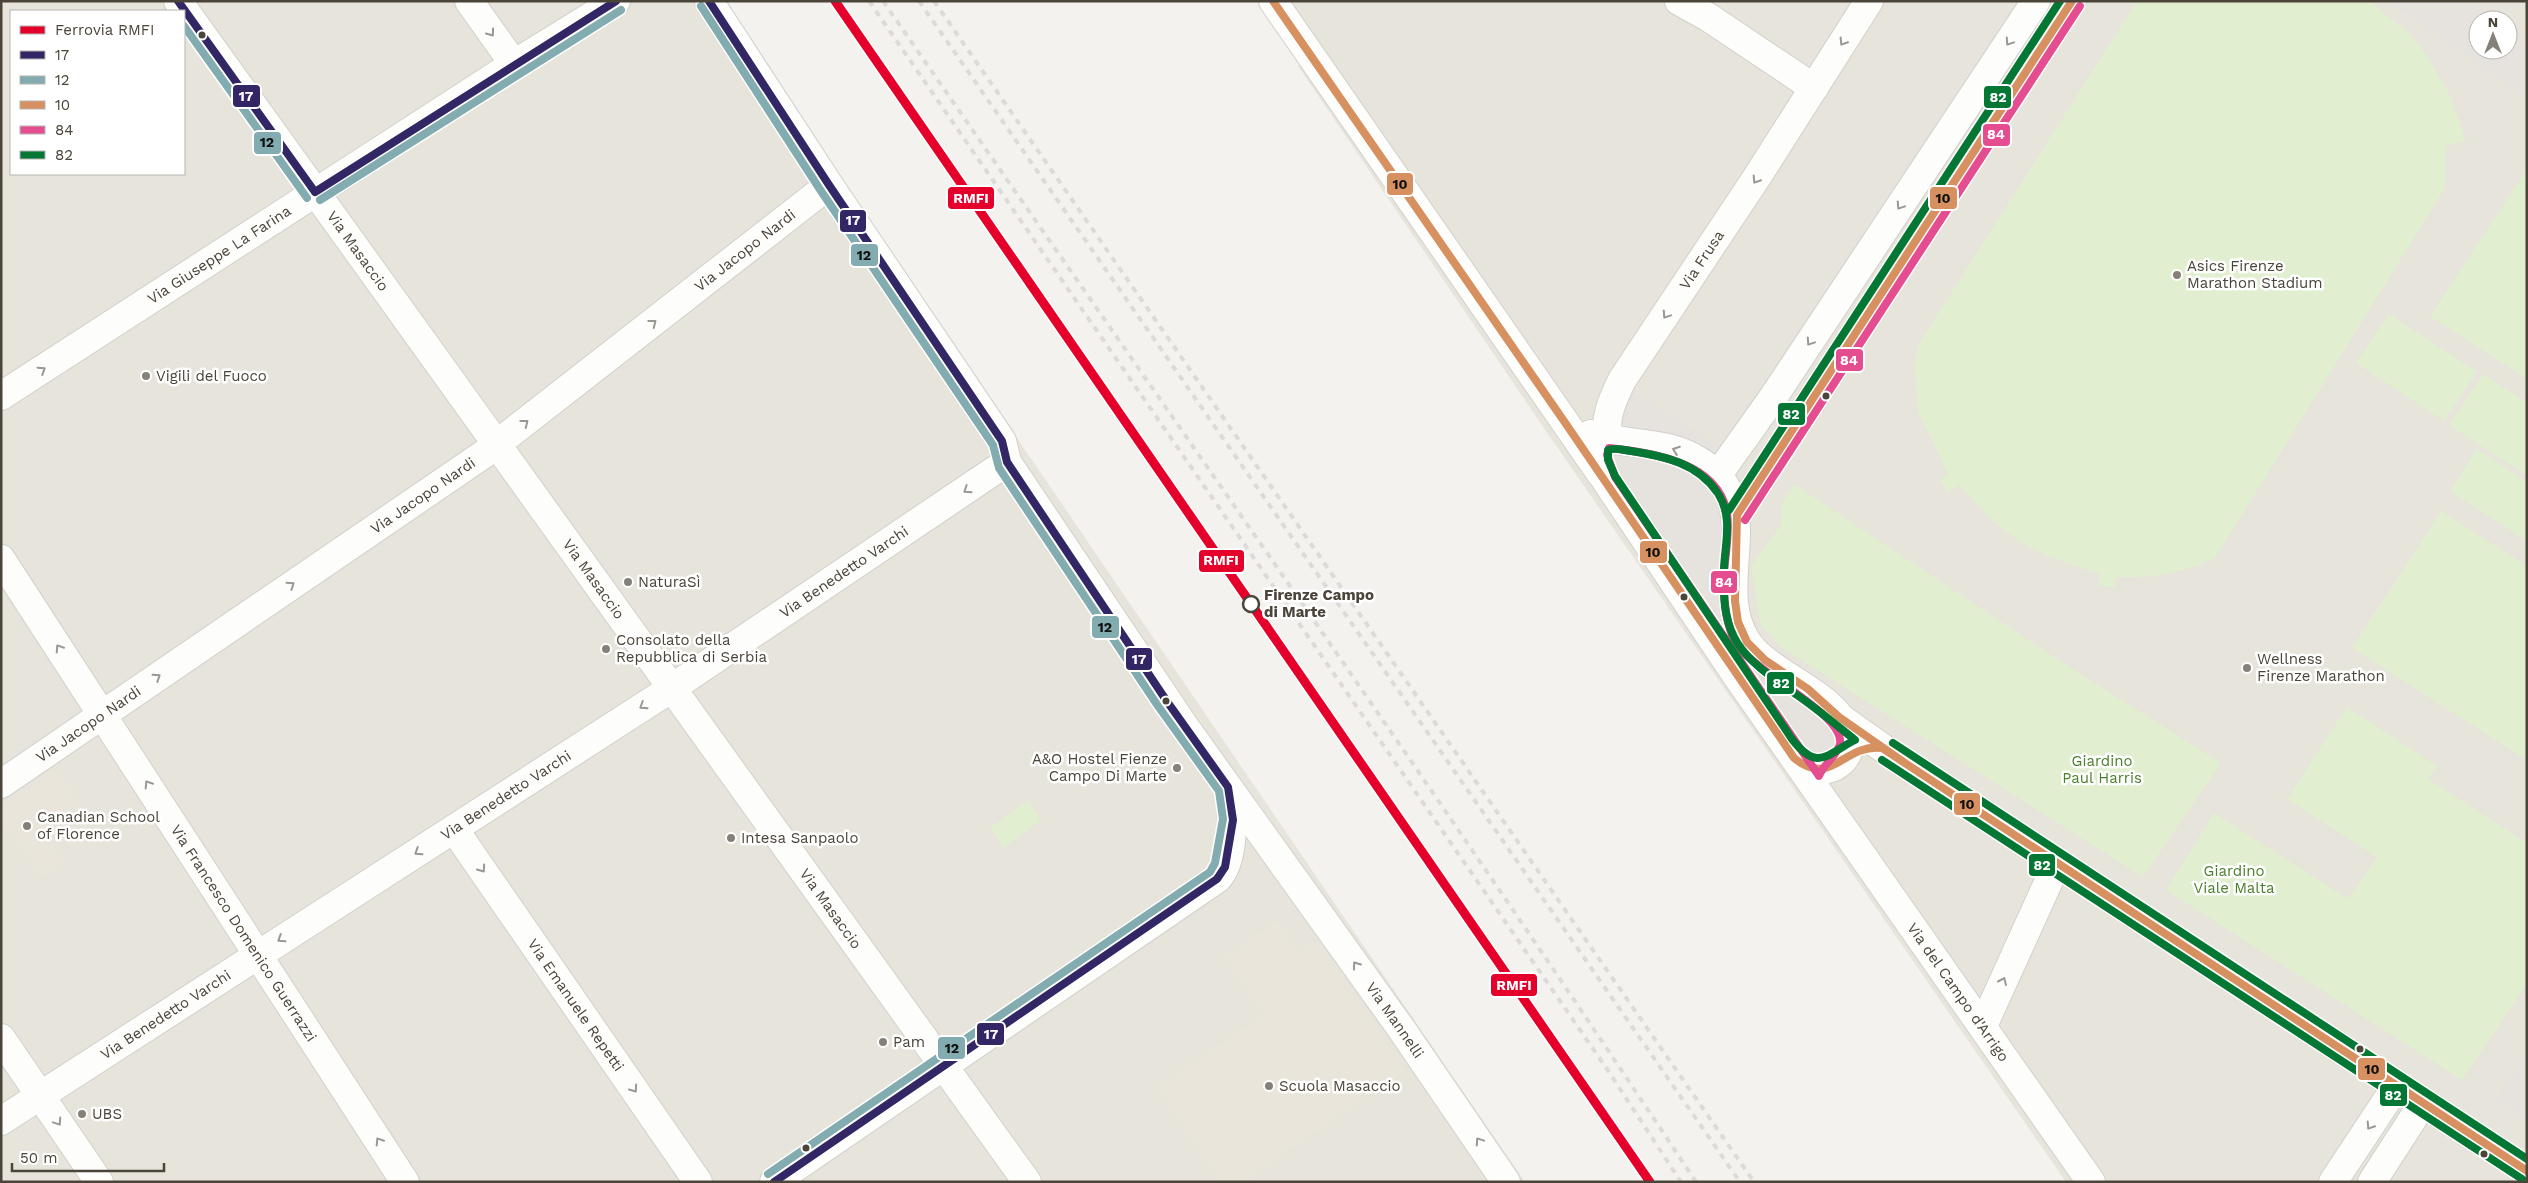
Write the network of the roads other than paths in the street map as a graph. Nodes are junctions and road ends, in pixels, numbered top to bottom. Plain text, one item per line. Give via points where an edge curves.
1 (469, 1) edge
2 (616, 1) edge
3 (709, 1) edge
4 (1273, 1) edge
5 (1679, 1) edge
6 (1869, 1) edge
7 (2036, 1) edge
8 (2072, 1) edge
9 (185, 11) edge
10 (514, 64) junction
11 (1814, 88) junction
12 (1918, 178) junction
13 (829, 185) junction
14 (316, 192) junction
15 (1944, 196) junction
16 (1, 396) edge
17 (1774, 396) junction
18 (1801, 415) junction
19 (1562, 418) junction
20 (1608, 438) junction
21 (497, 444) junction
22 (1007, 462) junction
23 (1717, 476) junction
24 (1606, 482) junction
25 (1737, 515) junction
26 (1, 559) edge
27 (672, 688) junction
28 (103, 714) junction
29 (1839, 717) junction
30 (1882, 748) junction
31 (1796, 761) junction
32 (1842, 761) junction
33 (1, 784) edge
34 (1228, 787) junction
35 (1827, 803) junction
36 (454, 829) junction
37 (1280, 860) junction
38 (1227, 861) junction
39 (2057, 863) junction
40 (258, 954) junction
41 (1983, 1026) junction
42 (1, 1038) edge
43 (942, 1066) junction
44 (2397, 1085) junction
45 (40, 1096) junction
46 (2423, 1103) junction
47 (1, 1121) edge
48 (2527, 1171) edge
49 (99, 1182) edge
50 (405, 1182) edge
51 (698, 1182) edge
52 (774, 1182) edge
53 (1027, 1182) edge
54 (1506, 1182) edge
55 (2091, 1182) edge
56 (2333, 1182) edge
57 (2372, 1182) edge

1 -> 10 street
2 - 10 street, Via Giuseppe La Farina
3 - 13 street, Via Mannelli
4 - 19 street
5 - 11 street
6 -> 11 street, Via Frusa
7 -> 12 street
8 - 15 street
9 - 14 street, Via Masaccio
10 - 14 street, Via Giuseppe La Farina
11 -> 20 street, Via Frusa via 1622,380 1609,410
12 - 15 street
12 -> 17 street
21 -> 13 street, Via Jacopo Nardi
13 - 22 street, Via Mannelli via 1002,441
16 -> 14 street, Via Giuseppe La Farina
14 - 21 street, Via Masaccio
15 - 18 street
17 - 18 street
17 - 23 street
18 - 25 street
19 - 20 street via 1592,434
19 - 24 street
23 -> 20 street via 1695,458 1665,446
20 - 24 street via 1599,443 1596,452
21 - 27 street, Via Masaccio
28 -> 21 street, Via Jacopo Nardi
22 -> 27 street, Via Benedetto Varchi
22 - 34 street, Via Mannelli via 1170,707
23 - 25 street via 1731,495
24 - 31 street, Via del Campo d'Arrigo
25 - 29 street via 1733,586 1742,633 1765,660 1808,689
28 -> 26 street, Via Francesco Domenico Guerrazzi
27 -> 36 street, Via Benedetto Varchi
27 - 43 street, Via Masaccio
28 - 33 street, Via Jacopo Nardi
40 -> 28 street, Via Francesco Domenico Guerrazzi
29 - 30 street
29 - 32 street via 1850,738
30 - 32 street via 1865,746
30 - 39 street
31 - 32 street via 1817,770 1828,769
31 - 35 street, Via del Campo d'Arrigo
32 - 35 street via 1826,781
34 - 37 street, Via Mannelli
34 - 38 street, Via Mannelli via 1233,815
35 - 41 street, Via del Campo d'Arrigo
36 -> 40 street, Via Benedetto Varchi
36 -> 51 street, Via Emanuele Repetti
37 - 38 street via 1266,851 1246,850 1234,853
54 -> 37 street, Via Mannelli
38 - 43 street via 1221,875 1207,886
41 -> 39 street
39 - 44 street
40 - 45 street, Via Benedetto Varchi
50 -> 40 street, Via Francesco Domenico Guerrazzi
41 - 55 street, Via del Campo d'Arrigo
42 - 45 street
43 - 52 street
43 - 53 street, Via Masaccio
44 - 46 street
44 -> 56 street
45 - 47 street, Via Benedetto Varchi
45 -> 49 street
46 - 48 street
46 - 57 street

